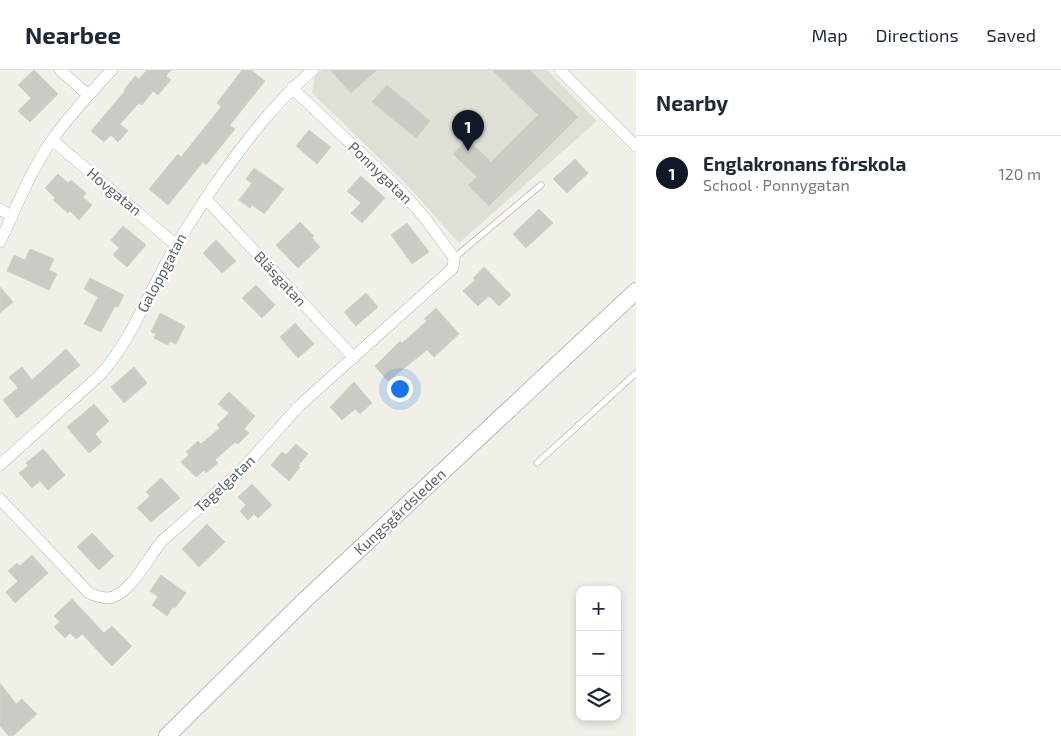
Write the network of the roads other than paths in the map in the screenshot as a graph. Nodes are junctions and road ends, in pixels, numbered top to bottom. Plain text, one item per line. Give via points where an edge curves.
1 (60, 70) edge
2 (112, 70) edge
3 (313, 70) edge
4 (560, 70) edge
5 (292, 88) junction
6 (88, 96) junction
7 (52, 140) junction
8 (636, 146) edge
9 (541, 185) dead end
10 (206, 199) junction
11 (0, 209) edge
12 (12, 216) junction
13 (0, 242) edge
14 (176, 245) junction
15 (454, 263) junction
16 (636, 291) edge
17 (354, 358) junction
18 (636, 373) edge
19 (537, 463) dead end
20 (0, 465) edge
21 (0, 499) edge
22 (168, 736) edge

1 - 6 street
2 - 6 street
3 - 5 street, Galoppgatan
4 - 8 street
5 - 10 street, Galoppgatan via 264,120
5 - 15 street, Ponnygatan via 426,218
6 - 7 street
7 - 12 street
7 - 14 street, Hovgatan
9 - 15 lane
10 - 14 street, Galoppgatan
10 - 17 street, Bläsgatan
11 - 12 street
12 - 13 street
14 - 20 street, Galoppgatan via 112,362
15 - 17 street, Tagelgatan
16 - 22 main road, Kungsgårdsleden via 305,600
17 - 21 street, Tagelgatan via 299,406 240,472 162,541 127,588 110,598 89,593
18 - 19 lane

